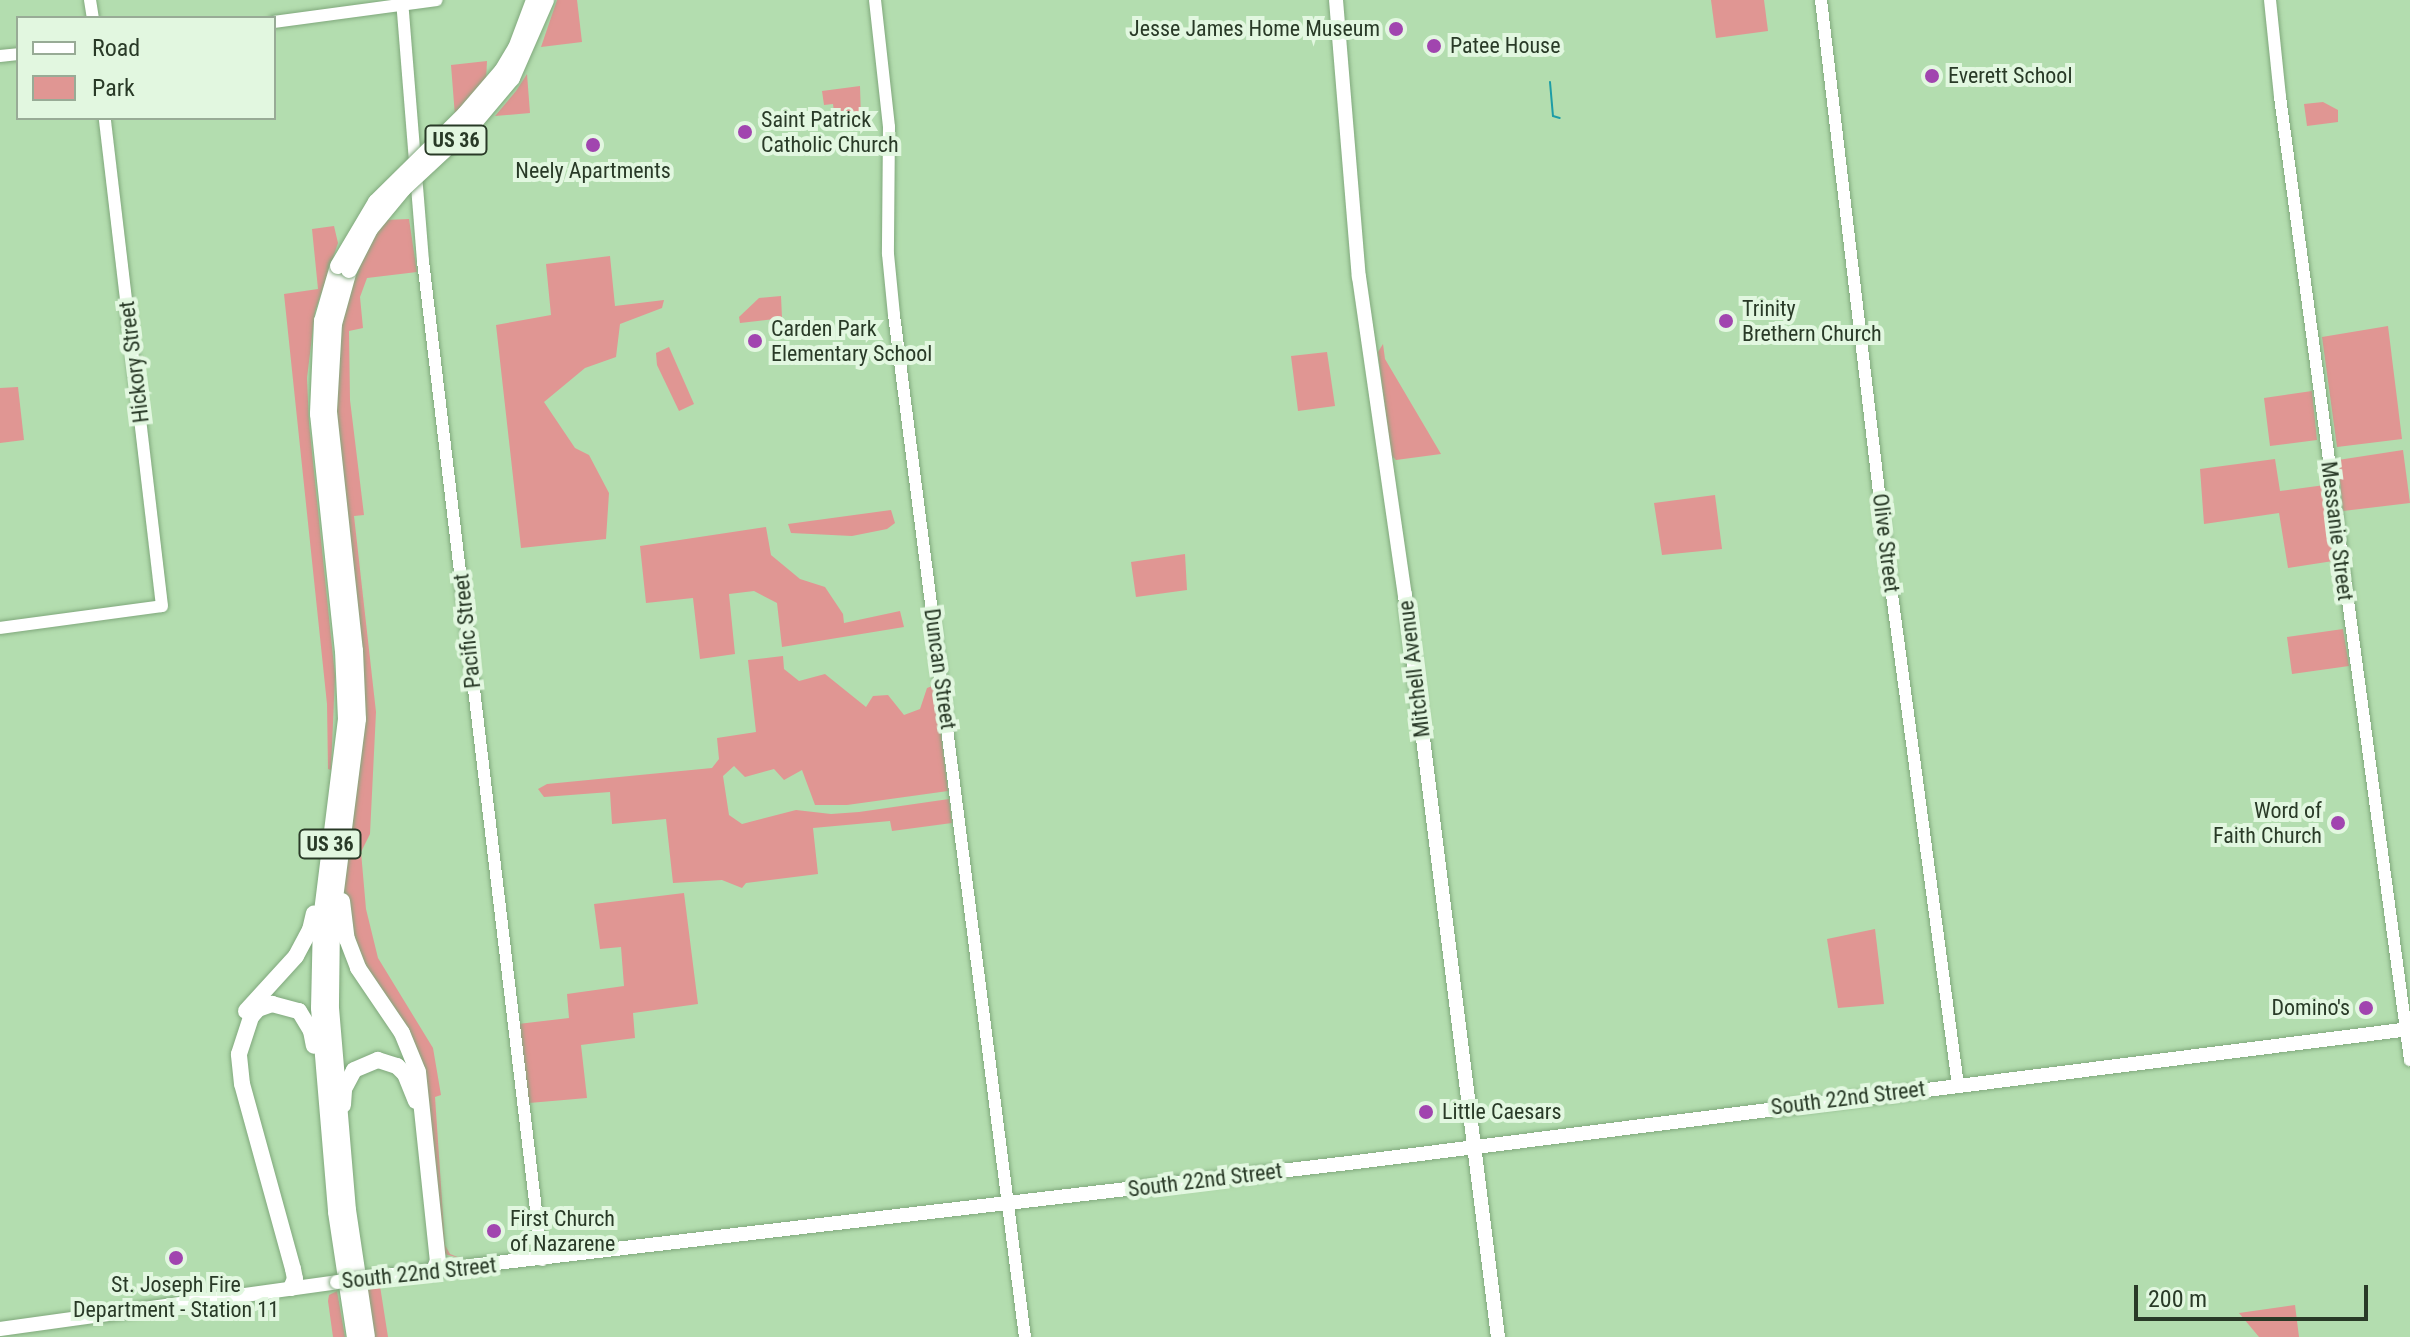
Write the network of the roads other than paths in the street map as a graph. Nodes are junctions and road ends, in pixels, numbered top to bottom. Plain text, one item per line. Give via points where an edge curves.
1 (437, 0) edge
2 (534, 0) edge
3 (546, 0) edge
4 (875, 0) edge
5 (1336, 0) edge
6 (1821, 0) edge
7 (2270, 0) edge
8 (402, 2) edge
9 (276, 22) edge
10 (105, 120) edge
11 (344, 268) junction
12 (0, 628) edge
13 (346, 819) junction
14 (325, 874) junction
15 (2408, 1029) edge
16 (2410, 1060) edge
17 (1958, 1085) junction
18 (1472, 1147) junction
19 (334, 1193) junction
20 (1007, 1203) junction
21 (348, 1210) junction
22 (542, 1260) junction
23 (434, 1270) junction
24 (291, 1288) junction
25 (0, 1329) edge
26 (355, 1337) edge
27 (367, 1337) edge
28 (1025, 1337) edge
29 (1498, 1337) edge

1 - 8 street
2 - 11 highway, US 36, bridge via 502,71 376,202
3 - 11 highway, US 36, bridge via 512,78 385,210
4 - 20 street, Duncan Street via 889,127 888,254 894,315
5 - 18 main road, Mitchell Avenue via 1359,277 1405,595
6 - 17 street, Olive Street via 1884,535
7 - 15 street, Messanie Street
8 - 9 street
8 - 22 street, Pacific Street via 423,261
10 - 12 street, Hickory Street via 162,606
11 - 13 highway, US 36 via 328,380 357,687 356,750
11 - 14 highway, US 36 via 322,321 317,380 347,688 344,760
13 - 21 highway, US 36 via 331,963 334,1078
13 - 23 highway via 344,925 358,968 402,1033 418,1072 438,1261
14 - 19 highway, US 36 via 319,1008
14 - 24 highway via 304,943 244,1013 231,1055
15 - 16 street, Messanie Street
15 - 17 main road, South 22nd Street
17 - 18 main road, South 22nd Street
18 - 20 main road, South 22nd Street
18 - 29 main road, Mitchell Avenue
19 - 24 highway via 322,1140 311,1031 291,1006 258,1009 245,1027 239,1068 293,1269
19 - 26 highway, US 36
20 - 22 main road, South 22nd Street
20 - 28 street, Duncan Street
21 - 23 highway via 344,1089 361,1065 388,1061 405,1074 416,1101
21 - 27 highway, US 36
22 - 23 main road, South 22nd Street
23 - 24 main road, South 22nd Street, bridge
24 - 25 main road, South 22nd Street

